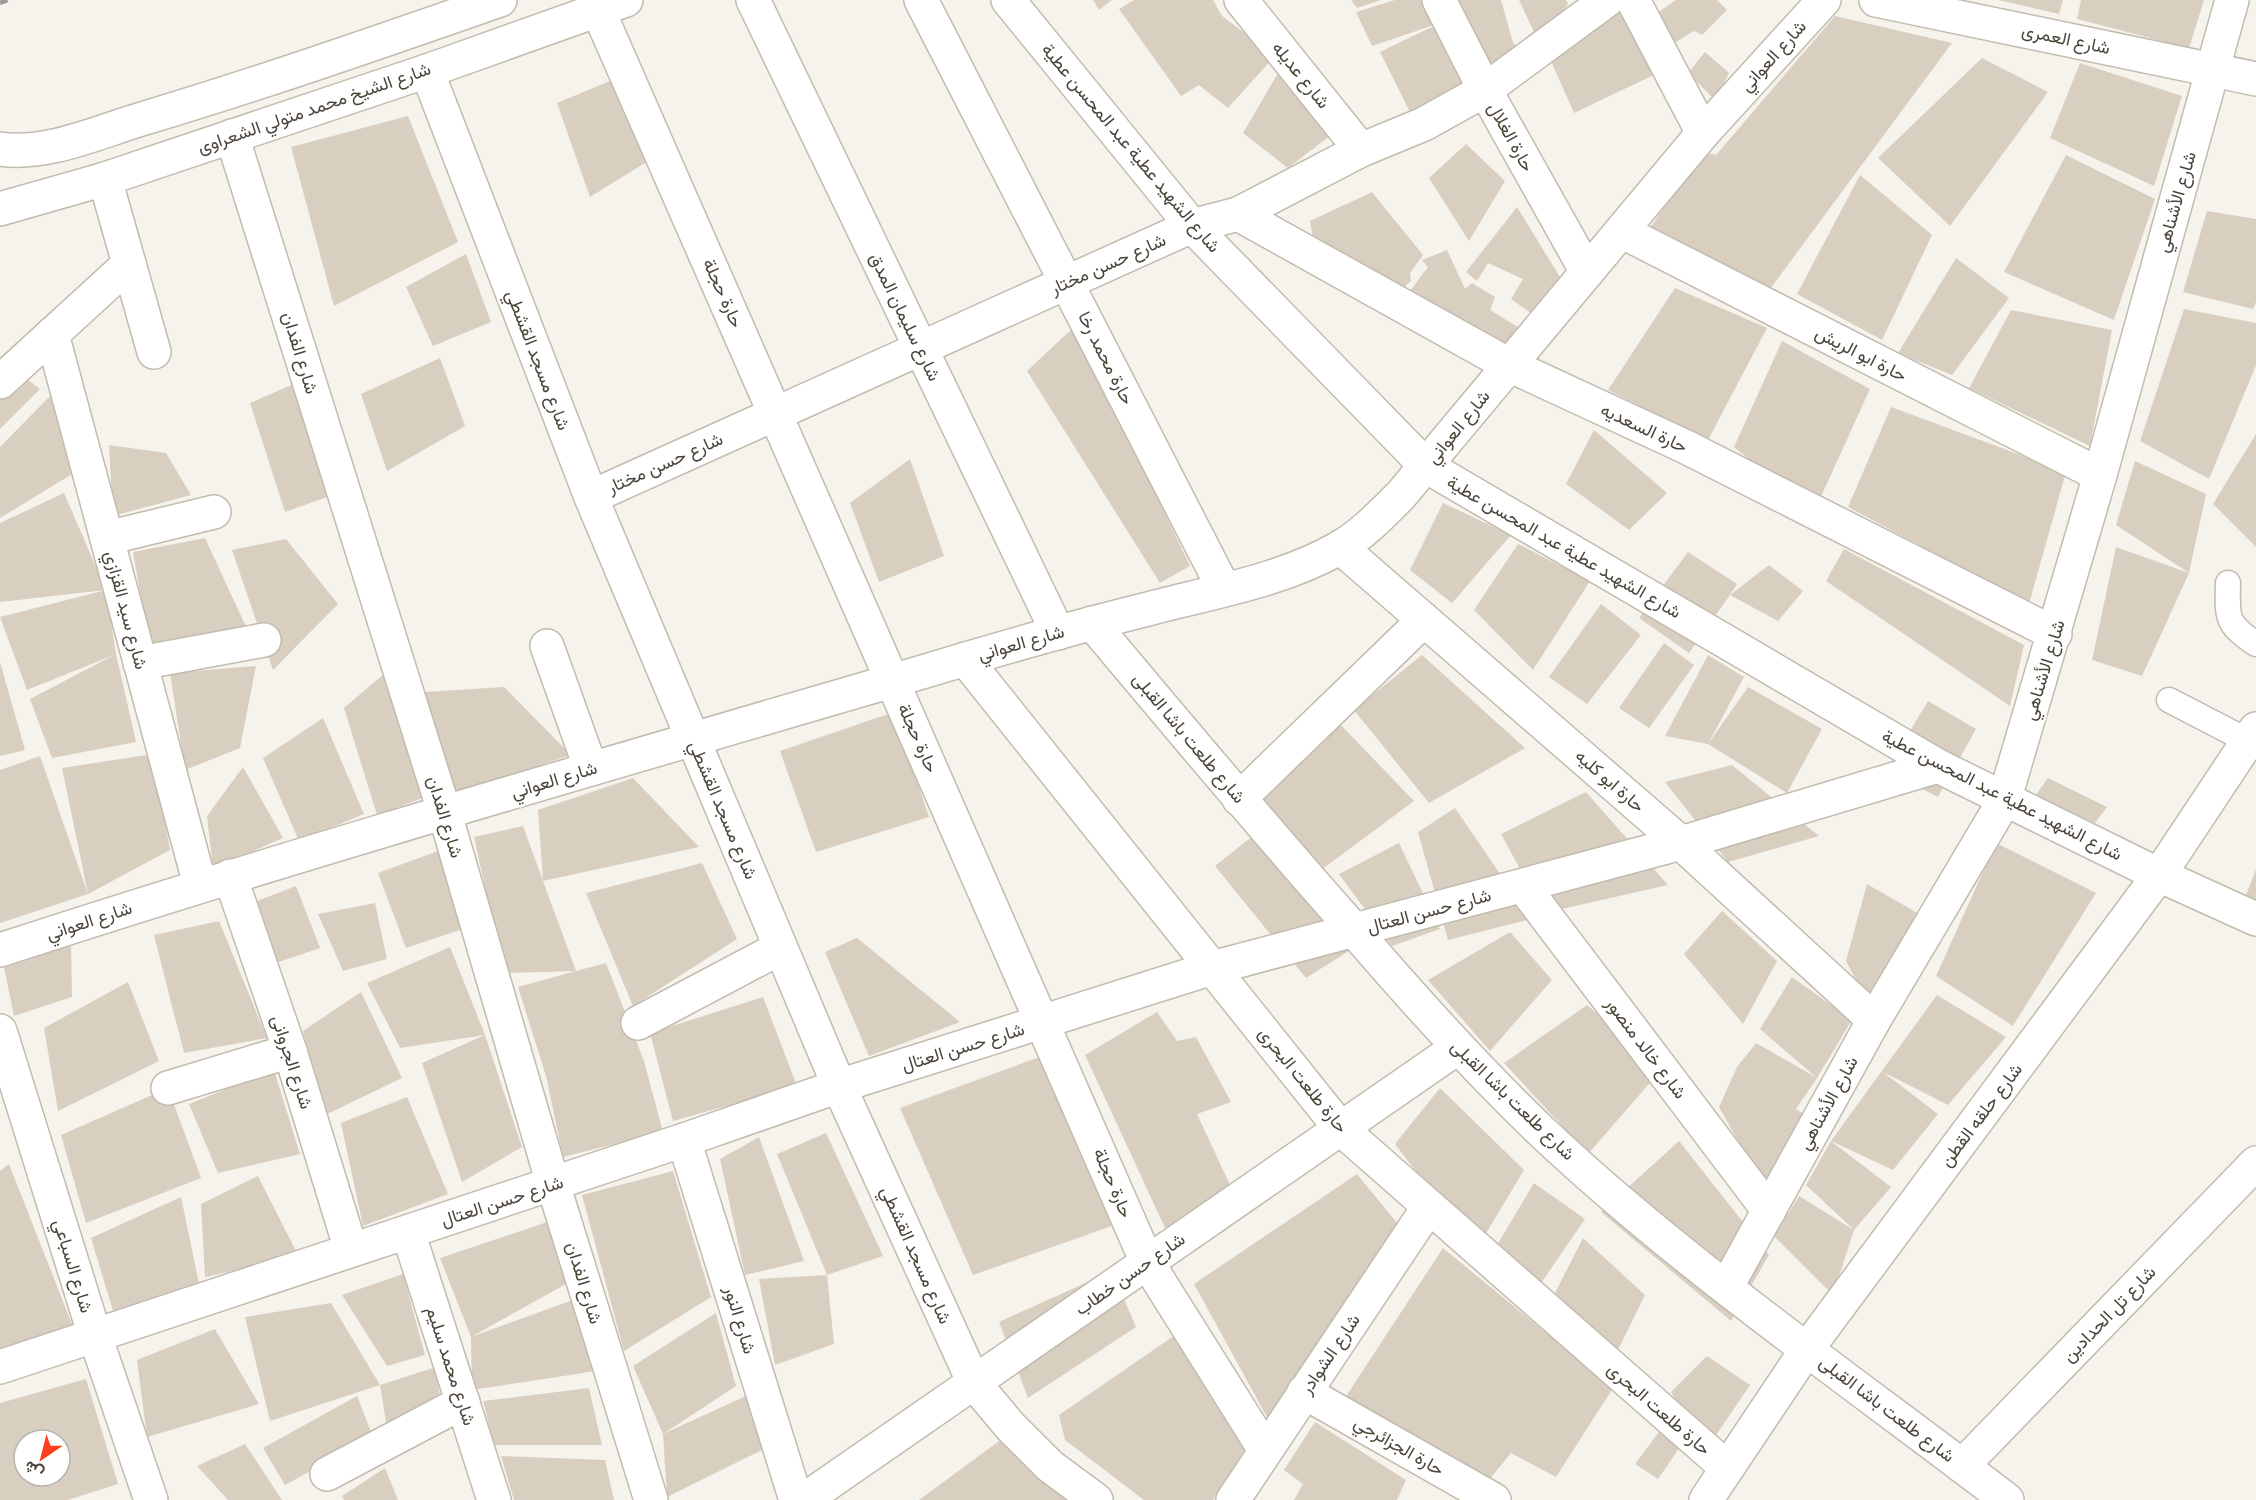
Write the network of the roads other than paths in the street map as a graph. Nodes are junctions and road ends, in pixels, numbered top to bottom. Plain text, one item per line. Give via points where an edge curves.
1 (500, 0) edge
2 (753, 0) edge
3 (921, 0) edge
4 (1008, 0) edge
5 (1241, 0) edge
6 (1439, 0) edge
7 (1607, 0) edge
8 (1633, 0) edge
9 (1824, 0) edge
10 (1876, 0) edge
11 (2232, 0) edge
12 (612, 5) edge
13 (2213, 69) junction
14 (427, 71) junction
15 (2256, 79) edge
16 (1485, 90) junction
17 (1702, 133) junction
18 (232, 136) junction
19 (0, 149) edge
20 (1361, 150) junction
21 (105, 179) junction
22 (0, 209) edge
23 (1238, 214) junction
24 (1192, 226) junction
25 (1623, 232) junction
26 (129, 264) junction
27 (1587, 272) junction
28 (1068, 282) junction
29 (52, 334) junction
30 (920, 349) junction
31 (154, 352) dead end
32 (1509, 365) junction
33 (0, 382) edge
34 (776, 413) junction
35 (1426, 466) junction
36 (2100, 475) junction
37 (591, 497) junction
38 (214, 512) dead end
39 (106, 538) junction
40 (1340, 547) junction
41 (2228, 583) dead end
42 (1224, 589) junction
43 (1424, 620) junction
44 (1092, 623) junction
45 (1059, 633) junction
46 (2055, 634) junction
47 (264, 640) dead end
48 (2256, 644) edge
49 (547, 646) dead end
50 (965, 659) junction
51 (140, 663) junction
52 (893, 680) junction
53 (2169, 700) dead end
54 (2252, 735) edge
55 (693, 738) junction
56 (1938, 766) junction
57 (591, 769) junction
58 (1239, 799) junction
59 (2004, 801) junction
60 (445, 814) junction
61 (1682, 843) junction
62 (2159, 875) junction
63 (215, 880) junction
64 (1523, 886) junction
65 (2256, 919) edge
66 (1355, 932) junction
67 (780, 948) junction
68 (0, 950) edge
69 (1212, 968) junction
70 (1874, 1020) junction
71 (1042, 1022) junction
72 (638, 1023) dead end
73 (0, 1031) edge
74 (1457, 1048) junction
75 (290, 1051) junction
76 (839, 1086) junction
77 (168, 1088) dead end
78 (1341, 1129) junction
79 (684, 1140) junction
80 (2256, 1163) edge
81 (553, 1184) junction
82 (1428, 1208) junction
83 (1768, 1211) junction
84 (408, 1232) junction
85 (351, 1250) junction
86 (1147, 1262) junction
87 (1727, 1286) junction
88 (95, 1336) junction
89 (1807, 1350) junction
90 (0, 1367) edge
91 (974, 1383) junction
92 (1304, 1392) junction
93 (463, 1402) junction
94 (1265, 1450) junction
95 (1962, 1466) junction
96 (1727, 1468) junction
97 (327, 1474) dead end
98 (809, 1498) edge
99 (151, 1500) edge
100 (495, 1500) edge
101 (651, 1500) edge
102 (1096, 1500) edge
103 (1233, 1500) edge
104 (1494, 1500) edge
105 (1706, 1500) edge
106 (2007, 1500) edge

1 - 19 street via 219,95 48,147 26,151
2 - 30 street, شارع سليمان المدق
3 - 28 street, حارة محمد رخا
4 - 24 street, شارع الشهيد عطية عبد المحسن عطية
5 - 20 street, شارع عديله
6 - 16 street, حارة الغلال
7 - 16 street, شارع حسن مختار
8 - 17 street
9 - 17 street, شارع العواني
10 - 13 street, شارع العمرى
11 - 13 street, شارع الأشناهي
12 - 14 street, شارع الشيخ محمد متولي الشعراوى
12 - 34 street, حارة حجلة
13 - 15 street, شارع العمرى
13 - 36 street, شارع الأشناهي
14 - 18 street, شارع الشيخ محمد متولي الشعراوى
14 - 37 street, شارع مسجد القشطي
16 - 20 street, شارع حسن مختار via 1424,124
16 - 27 street, حارة الغلال
17 - 25 street, شارع العواني
18 - 21 street, شارع الشيخ محمد متولي الشعراوى
18 - 60 street, شارع الفدان
20 - 23 street, شارع حسن مختار
21 - 22 street, شارع الشيخ محمد متولي الشعراوى
21 - 26 street
23 - 24 street, شارع حسن مختار
23 - 32 street, حارة السعديه
24 - 28 street, شارع حسن مختار
24 - 35 street, شارع الشهيد عطية عبد المحسن عطية
25 - 27 street, شارع العواني
25 - 36 street, حارة ابو الريش
26 - 29 street
26 - 31 street
27 - 32 street, شارع العواني
28 - 30 street, شارع حسن مختار
28 - 42 street, حارة محمد رخا
29 - 33 street
29 - 39 street, شارع سيد القزازي
30 - 34 street, شارع حسن مختار
30 - 45 street, شارع سليمان المدق
32 - 35 street, شارع العواني
32 - 46 street, حارة السعديه via 1686,447
34 - 37 street, شارع حسن مختار
34 - 52 street, حارة حجلة
35 - 40 street, شارع العواني via 1365,530
35 - 56 street, شارع الشهيد عطية عبد المحسن عطية
36 - 46 street, شارع الأشناهي
37 - 55 street, شارع مسجد القشطي
38 - 39 street
39 - 51 street, شارع سيد القزازي
40 - 42 street, شارع العواني via 1303,565
40 - 43 street, حارة ابو كليه
41 - 48 lane via 2231,625
42 - 44 street, شارع العواني
43 - 58 street
43 - 61 street, حارة ابو كليه
44 - 45 street, شارع العواني
44 - 58 street, شارع طلعت باشا القبلى
45 - 50 street, شارع العواني
46 - 59 street, شارع الأشناهي
47 - 51 street
49 - 57 street
50 - 52 street, شارع العواني
50 - 69 street, حارة طلعت البحرى
51 - 63 street, شارع سيد القزازي
52 - 55 street, شارع العواني
52 - 71 street, حارة حجلة
53 - 54 lane
54 - 62 street, شارع حلقه القطن
55 - 57 street, شارع العواني
55 - 67 street, شارع مسجد القشطي
56 - 59 street, شارع الشهيد عطية عبد المحسن عطية
56 - 61 street, شارع حسن العتال
57 - 60 street, شارع العواني
58 - 66 street, شارع طلعت باشا القبلى
59 - 62 street, شارع الشهيد عطية عبد المحسن عطية
59 - 70 street, شارع الأشناهي
60 - 63 street, شارع العواني
60 - 81 street, شارع الفدان
61 - 64 street, شارع حسن العتال
61 - 70 street, حارة ابو كليه
62 - 65 street, شارع الشهيد عطية عبد المحسن عطية
62 - 89 street, شارع حلقه القطن
63 - 68 street, شارع العواني
63 - 75 street, شارع الجروانى
64 - 66 street, شارع حسن العتال
64 - 83 street, شارع خالد منصور
66 - 69 street, شارع حسن العتال
66 - 74 street, شارع طلعت باشا القبلى
67 - 72 street
67 - 76 street, شارع مسجد القشطي
69 - 71 street, شارع حسن العتال
69 - 78 street, حارة طلعت البحرى
70 - 83 street, شارع الأشناهي
71 - 76 street, شارع حسن العتال
71 - 86 street, حارة حجلة
73 - 88 street, شارع السباعي
74 - 78 street, شارع حسن خطاب
74 - 87 street, شارع طلعت باشا القبلى via 1633,1212
75 - 77 street
75 - 85 street, شارع الجروانى
76 - 79 street, شارع حسن العتال
76 - 91 street, شارع مسجد القشطي
78 - 82 street, حارة طلعت البحرى
78 - 86 street, شارع حسن خطاب
79 - 81 street, شارع حسن العتال
79 - 98 street, شارع النور
80 - 95 street, شارع تل الحدادين
81 - 84 street, شارع حسن العتال
81 - 101 street, شارع الفدان
82 - 92 street, شارع الشوادر
82 - 96 street, حارة طلعت البحرى
83 - 87 street, شارع الأشناهي
84 - 85 street, شارع حسن العتال
84 - 93 street, شارع محمد سليم
85 - 88 street, شارع حسن العتال
86 - 91 street, شارع حسن خطاب
86 - 94 street, حارة حجلة
87 - 89 street, شارع طلعت باشا القبلى
88 - 90 street, شارع حسن العتال
88 - 99 street, شارع السباعي
89 - 95 street, شارع طلعت باشا القبلى
89 - 96 street, شارع حلقه القطن
91 - 98 street, شارع حسن خطاب
91 - 102 street, شارع مسجد القشطي via 1050,1466
92 - 94 street, شارع الشوادر
92 - 104 street, حارة الجزائرجي
93 - 97 street
93 - 100 street, شارع محمد سليم
94 - 103 street, شارع الشوادر
95 - 106 street, شارع طلعت باشا القبلى
96 - 105 street, شارع حلقه القطن

